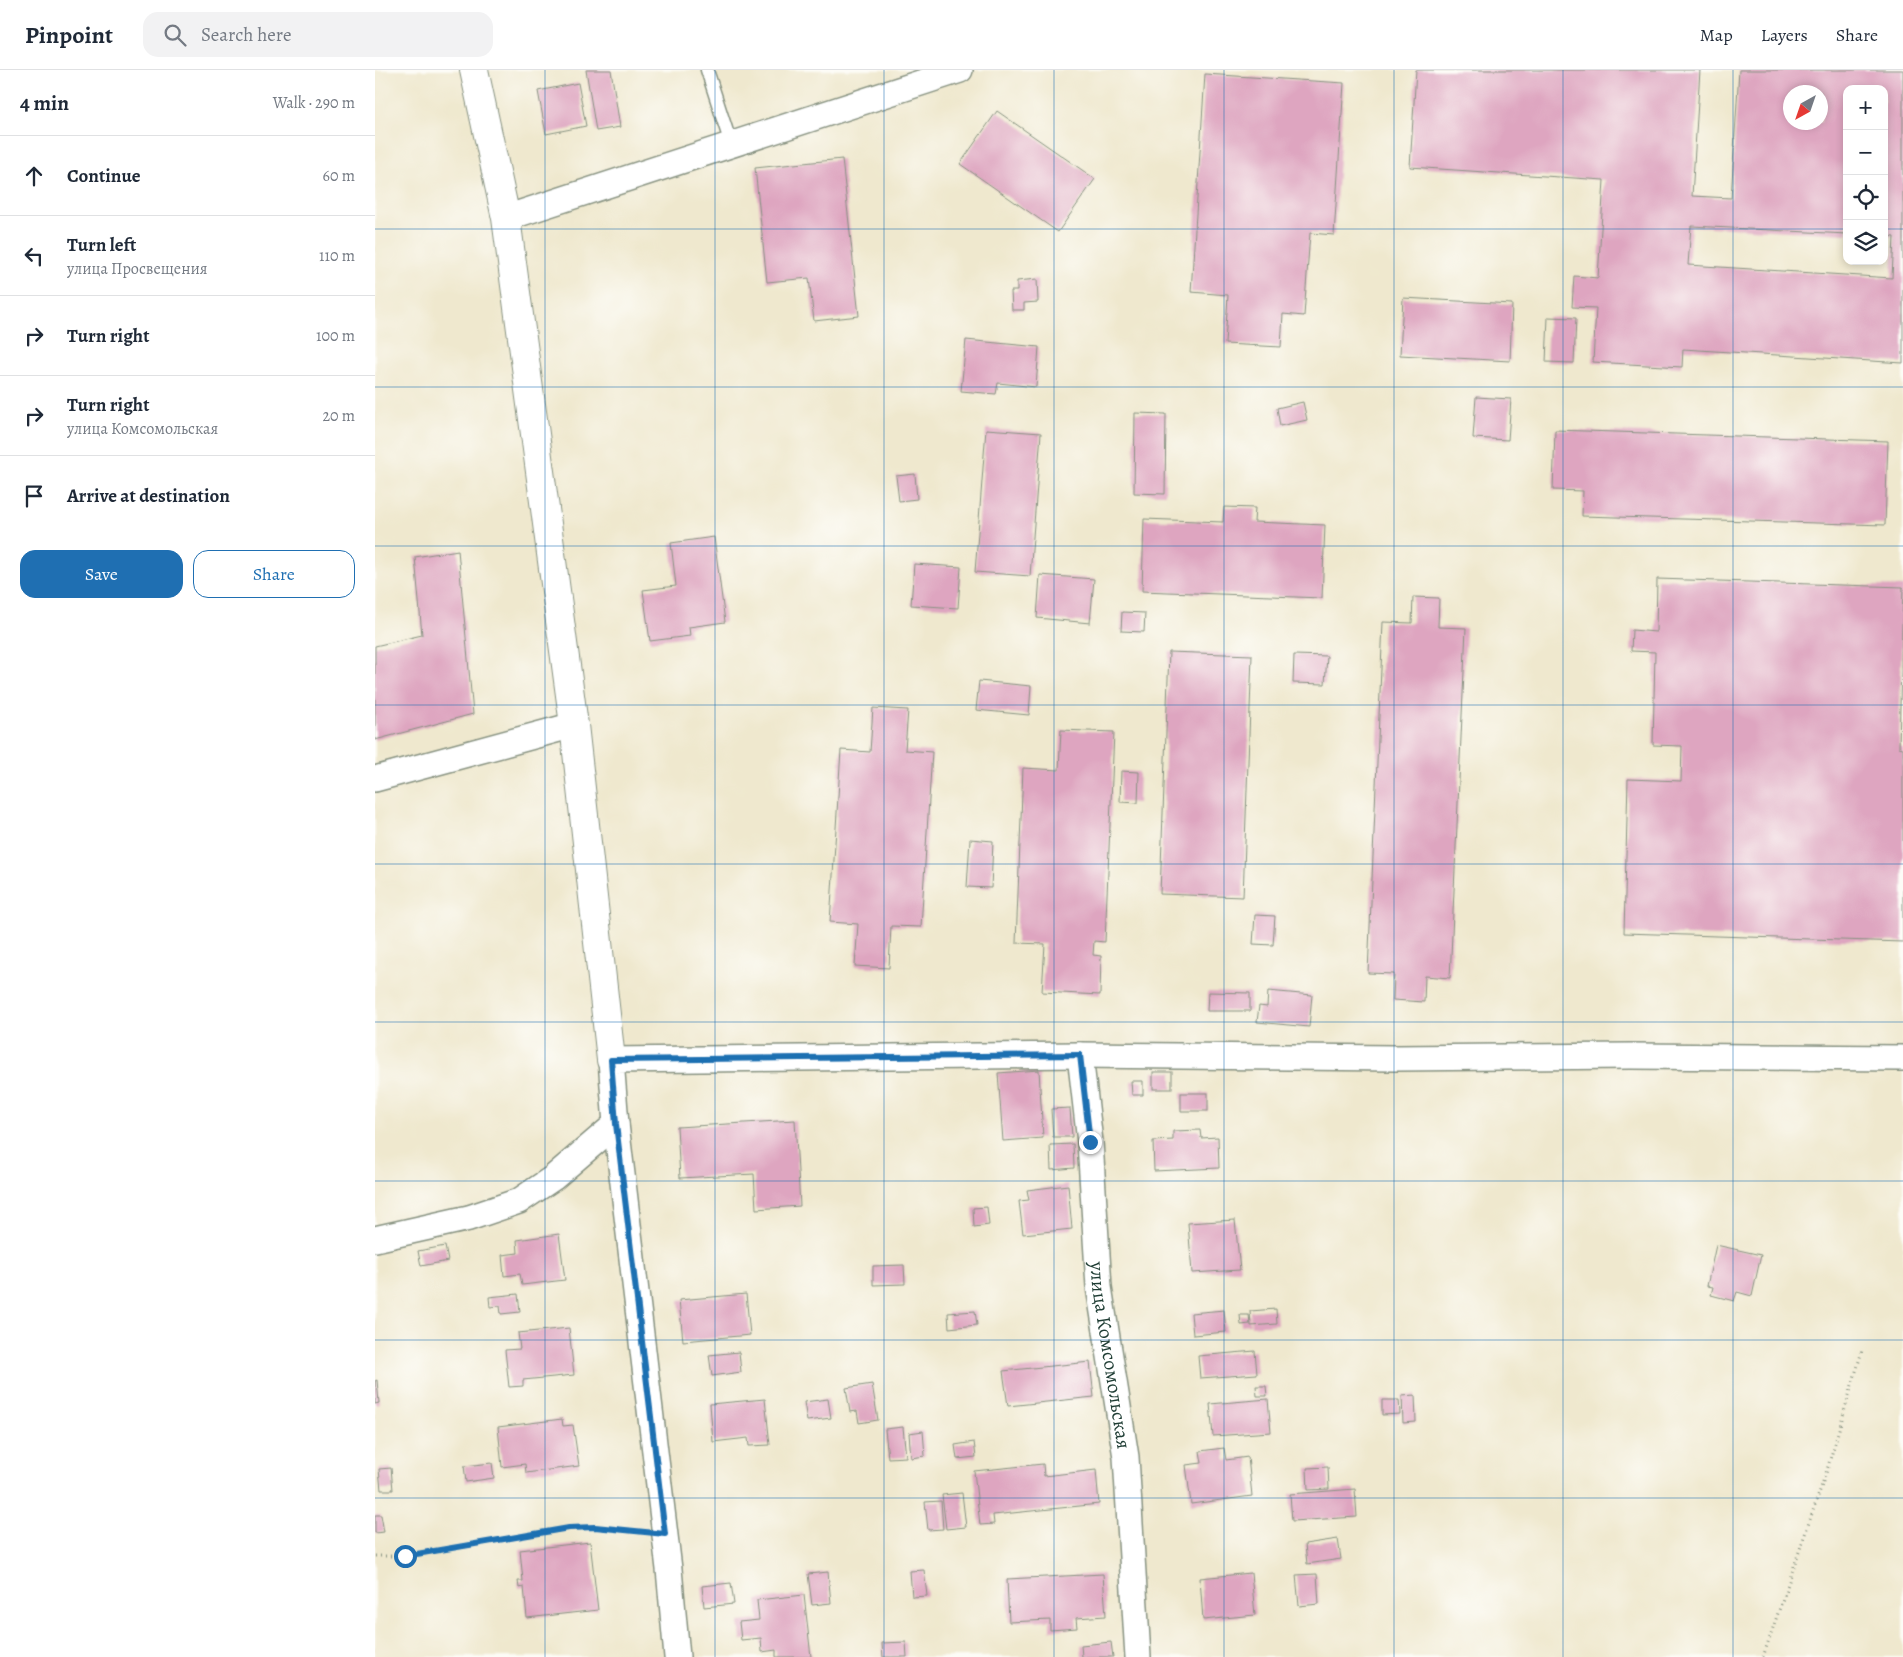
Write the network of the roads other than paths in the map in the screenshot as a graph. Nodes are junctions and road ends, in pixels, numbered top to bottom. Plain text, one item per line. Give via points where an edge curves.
1 (474, 70) edge
2 (707, 70) edge
3 (960, 70) edge
4 (731, 144) junction
5 (505, 218) junction
6 (574, 725) junction
7 (375, 780) edge
8 (1080, 1055) junction
9 (1903, 1058) edge
10 (611, 1060) junction
11 (616, 1124) junction
12 (375, 1238) edge
13 (677, 1657) edge
14 (1138, 1657) edge

1 - 5 street
2 - 4 lane
3 - 4 street
4 - 5 street
5 - 6 street
6 - 7 street
6 - 10 street
8 - 9 street
8 - 10 street
8 - 14 street, улица Комсомольская via 1090,1142 1099,1287 1125,1458
10 - 11 street
11 - 12 street via 553,1178 519,1200 469,1218
11 - 13 street

